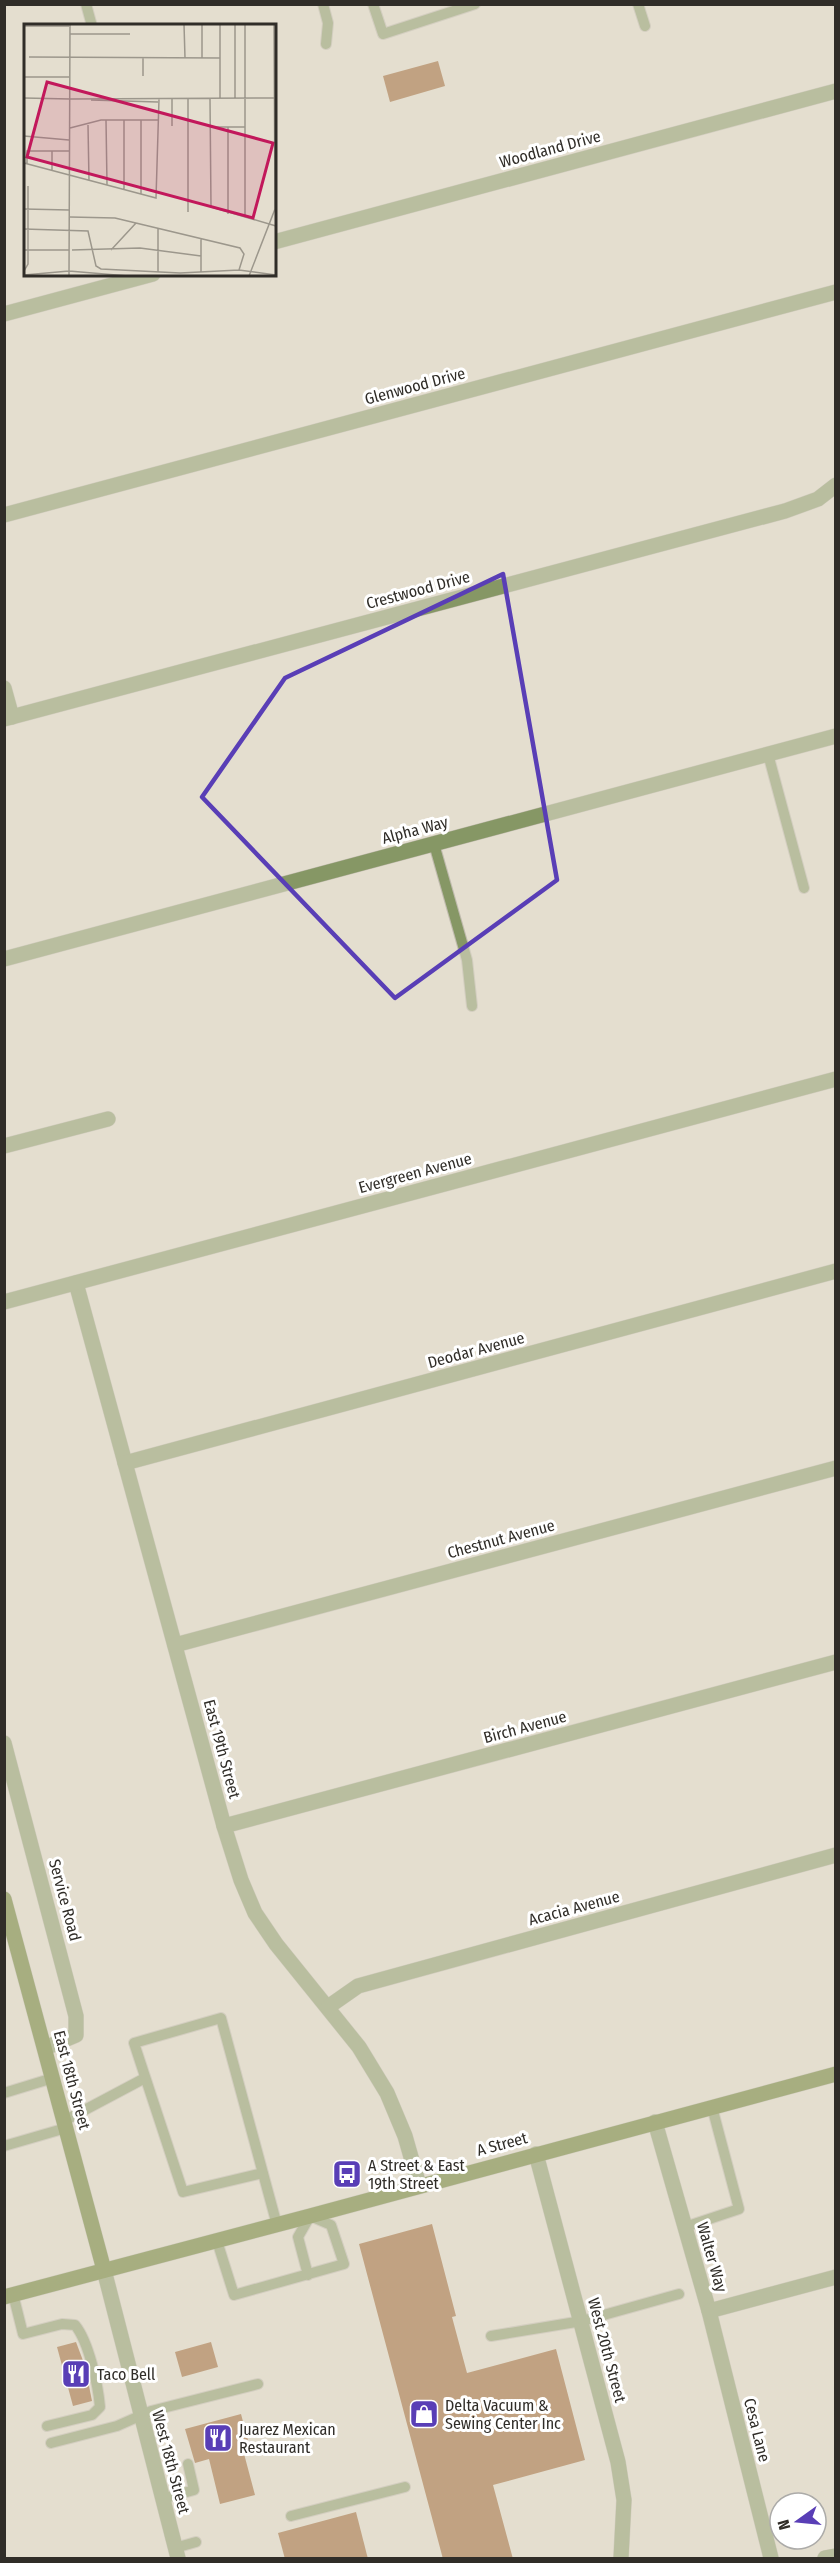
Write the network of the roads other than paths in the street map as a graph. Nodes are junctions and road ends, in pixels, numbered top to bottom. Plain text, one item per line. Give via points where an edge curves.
1 (86, 4) edge
2 (323, 4) edge
3 (373, 4) edge
4 (475, 4) edge
5 (638, 4) edge
6 (91, 24) edge
7 (645, 26) dead end
8 (326, 44) dead end
9 (836, 91) edge
10 (276, 241) edge
11 (146, 276) edge
12 (836, 292) edge
13 (4, 314) edge
14 (836, 485) edge
15 (4, 515) edge
16 (4, 688) edge
17 (8, 718) edge
18 (836, 736) edge
19 (768, 754) junction
20 (434, 844) junction
21 (804, 888) dead end
22 (4, 959) edge
23 (472, 1006) dead end
24 (836, 1079) edge
25 (108, 1119) dead end
26 (4, 1146) edge
27 (836, 1271) edge
28 (76, 1283) junction
29 (4, 1302) edge
30 (125, 1463) junction
31 (836, 1468) edge
32 (175, 1645) junction
33 (836, 1662) edge
34 (4, 1743) edge
35 (224, 1826) junction
36 (836, 1856) edge
37 (4, 1899) edge
38 (8, 1925) edge
39 (328, 2007) junction
40 (45, 2048) junction
41 (836, 2074) edge
42 (53, 2078) junction
43 (145, 2078) junction
44 (4, 2093) edge
45 (712, 2107) junction
46 (655, 2122) junction
47 (65, 2124) junction
48 (4, 2146) edge
49 (536, 2154) junction
50 (263, 2173) junction
51 (419, 2185) junction
52 (310, 2217) junction
53 (278, 2224) junction
54 (685, 2227) junction
55 (217, 2241) junction
56 (104, 2270) junction
57 (308, 2275) junction
58 (836, 2277) edge
59 (679, 2294) dead end
60 (9, 2295) edge
61 (709, 2311) junction
62 (582, 2321) junction
63 (491, 2336) dead end
64 (258, 2384) dead end
65 (141, 2416) junction
66 (46, 2426) dead end
67 (51, 2443) dead end
68 (188, 2464) dead end
69 (405, 2487) dead end
70 (162, 2499) junction
71 (291, 2516) dead end
72 (196, 2542) dead end
73 (176, 2553) edge
74 (836, 2556) edge
75 (621, 2559) edge
76 (771, 2559) edge
77 (825, 2559) edge

1 - 6 lane
2 - 8 lane via 328,23
3 - 4 lane via 383,34
5 - 7 lane
9 - 10 street, Woodland Drive
11 - 13 street
12 - 15 street, Glenwood Drive
14 - 17 street, Crestwood Drive via 818,499 785,510
16 - 17 street
18 - 19 street, Alpha Way
19 - 20 street, Alpha Way
19 - 21 lane
20 - 22 street, Alpha Way
20 - 23 lane via 467,960
24 - 28 street, Evergreen Avenue
25 - 26 street
27 - 30 street, Deodar Avenue
28 - 29 street, Evergreen Avenue
28 - 30 street, East 19th Street
30 - 32 street, East 19th Street
31 - 32 street, Chestnut Avenue
32 - 35 street, East 19th Street
33 - 35 street, Birch Avenue
34 - 40 street, Service Road via 76,2016 76,2035
35 - 39 street, East 19th Street via 255,1913
36 - 39 street, Acacia Avenue via 358,1986
37 - 38 main road, East 18th Street
38 - 40 main road, East 18th Street
39 - 51 street, East 19th Street via 387,2093
40 - 42 main road, East 18th Street
41 - 45 main road, A Street
42 - 44 lane
42 - 47 main road, East 18th Street
43 - 47 lane
43 - 50 lane via 183,2192
43 - 50 lane via 134,2043 221,2018
45 - 46 main road, A Street
45 - 54 lane via 739,2209
46 - 49 main road, A Street
46 - 54 street, Walter Way
47 - 48 lane
47 - 56 main road, East 18th Street
49 - 51 main road, A Street
49 - 62 street, West 20th Street
50 - 53 lane
51 - 52 main road, A Street
52 - 53 main road, A Street
52 - 57 lane via 298,2237
52 - 57 lane via 332,2225 344,2264
53 - 55 main road, A Street
54 - 61 street, Walter Way
55 - 56 main road, A Street
55 - 57 lane via 234,2295
56 - 60 main road, A Street
56 - 65 street, West 18th Street
58 - 61 street, Walter Way
59 - 62 lane
60 - 66 lane via 23,2334 62,2324 75,2325 82,2334 100,2407 92,2415
61 - 76 street, Cesa Lane
62 - 63 lane
62 - 75 street, West 20th Street via 618,2462 624,2500
64 - 65 lane
65 - 67 lane
65 - 70 street, West 18th Street
68 - 70 lane via 195,2490
69 - 71 lane
70 - 73 street, West 18th Street
72 - 73 lane
74 - 77 street

